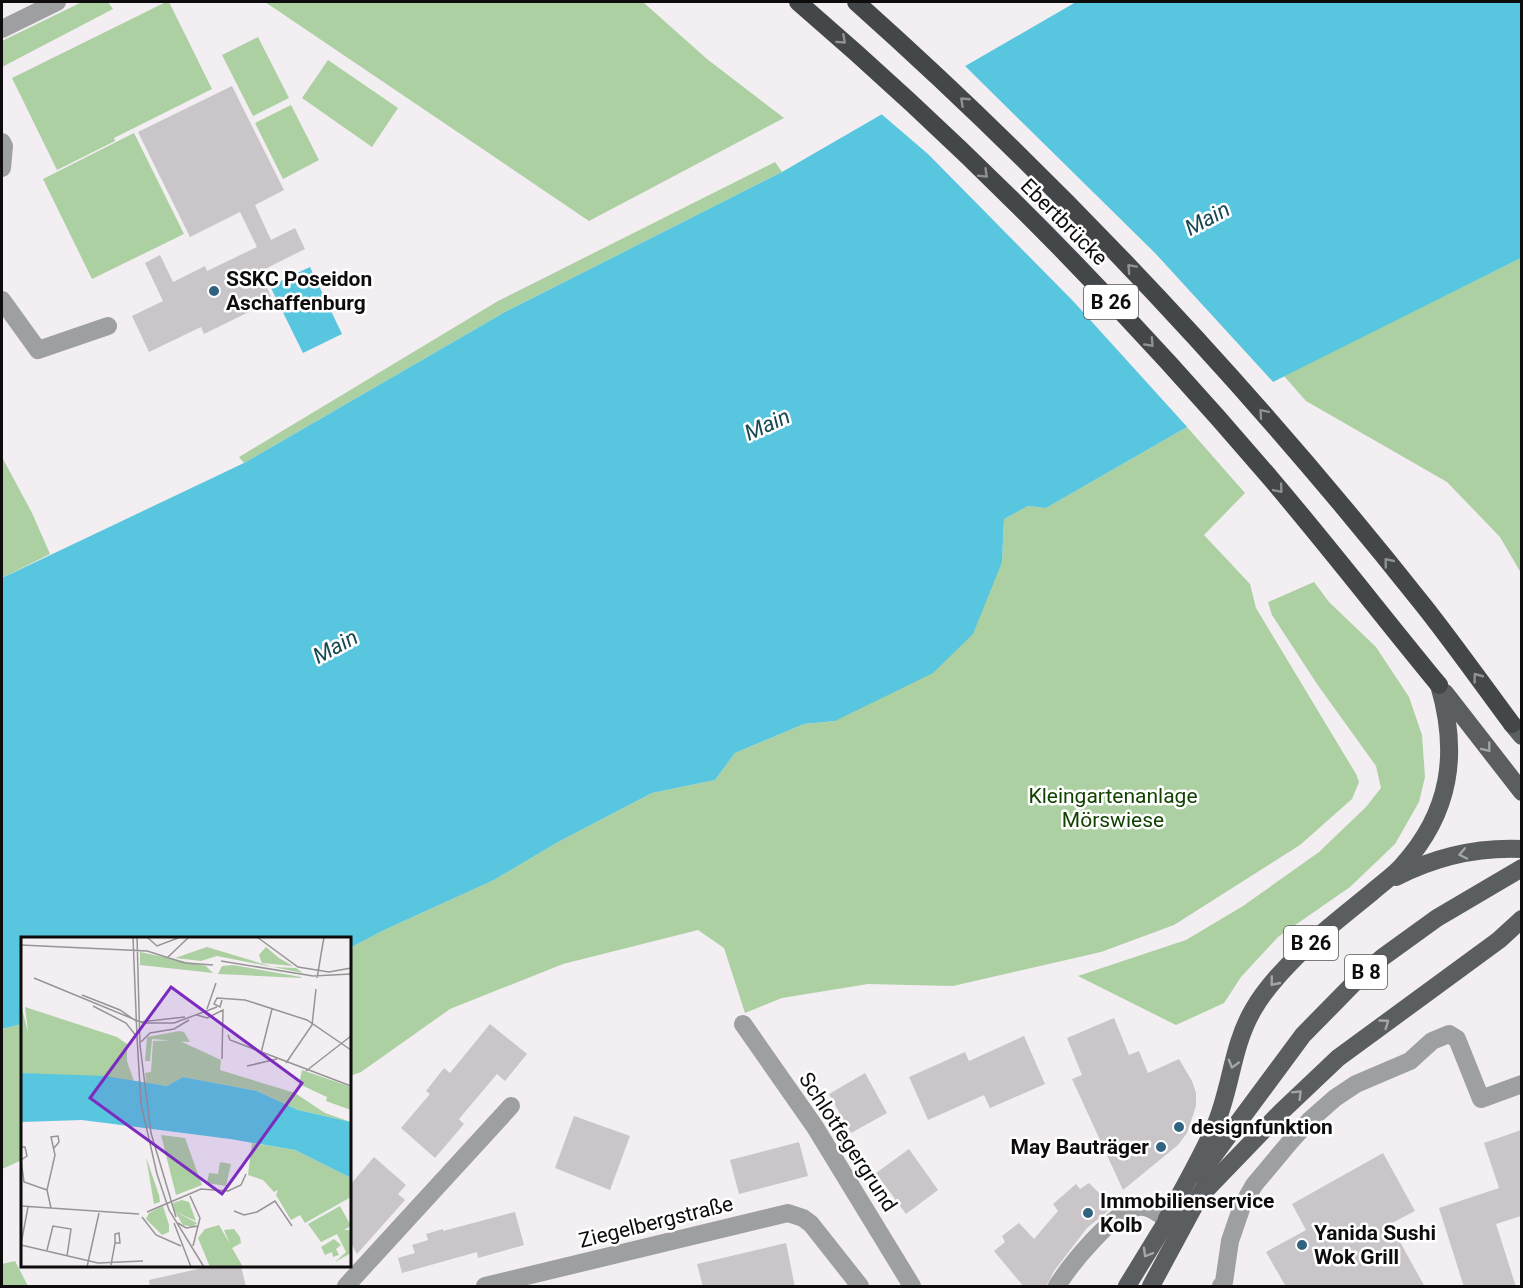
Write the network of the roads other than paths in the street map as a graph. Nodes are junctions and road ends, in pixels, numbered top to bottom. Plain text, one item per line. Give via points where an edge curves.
1 (798, 2) edge
2 (856, 2) edge
3 (49, 3) edge
4 (2, 29) edge
5 (2, 142) edge
6 (2, 168) edge
7 (2, 300) edge
8 (108, 326) dead end
9 (1439, 685) junction
10 (1518, 729) edge
11 (1521, 792) edge
12 (1521, 849) edge
13 (1521, 868) edge
14 (1379, 886) junction
15 (1521, 919) edge
16 (1521, 936) edge
17 (1499, 940) junction
18 (743, 1024) dead end
19 (1521, 1084) edge
20 (1254, 1101) junction
21 (511, 1106) dead end
22 (1199, 1197) junction
23 (1167, 1219) junction
24 (346, 1287) edge
25 (486, 1287) edge
26 (860, 1287) edge
27 (912, 1287) edge
28 (1057, 1287) edge
29 (1127, 1287) edge
30 (1151, 1287) edge
31 (1221, 1287) edge

1 -> 9 highway, Ebertbrücke / B 26 via 1003,192 1144,338 1271,480
10 -> 2 highway, Ebertbrücke / B 26 via 1425,607 1300,456 1173,312 1023,157
3 - 4 street
5 - 6 street
7 - 8 street via 38,350
9 -> 11 main road
9 - 14 main road via 1450,740 1443,796 1418,846
12 -> 14 main road via 1472,852 1440,859
13 - 20 main road, B 8 via 1437,918 1383,957 1303,1035
14 -> 23 main road, B 26 via 1287,965 1253,1010 1241,1034 1215,1126
15 - 17 main road
16 - 17 main road
22 -> 17 main road via 1338,1058
18 - 27 street, Schlotfegergrund via 815,1127
19 - 31 street via 1481,1099 1457,1039 1449,1034 1432,1041 1410,1060 1335,1098 1310,1120 1254,1185 1230,1240
20 - 22 main road, B 8
20 - 23 main road, B 8
21 - 24 street
22 - 30 main road
23 - 28 street via 1149,1207 1136,1207 1124,1214 1080,1254
23 -> 29 main road, B 26
25 - 26 street, Ziegelbergstraße via 788,1213 803,1218 828,1243

